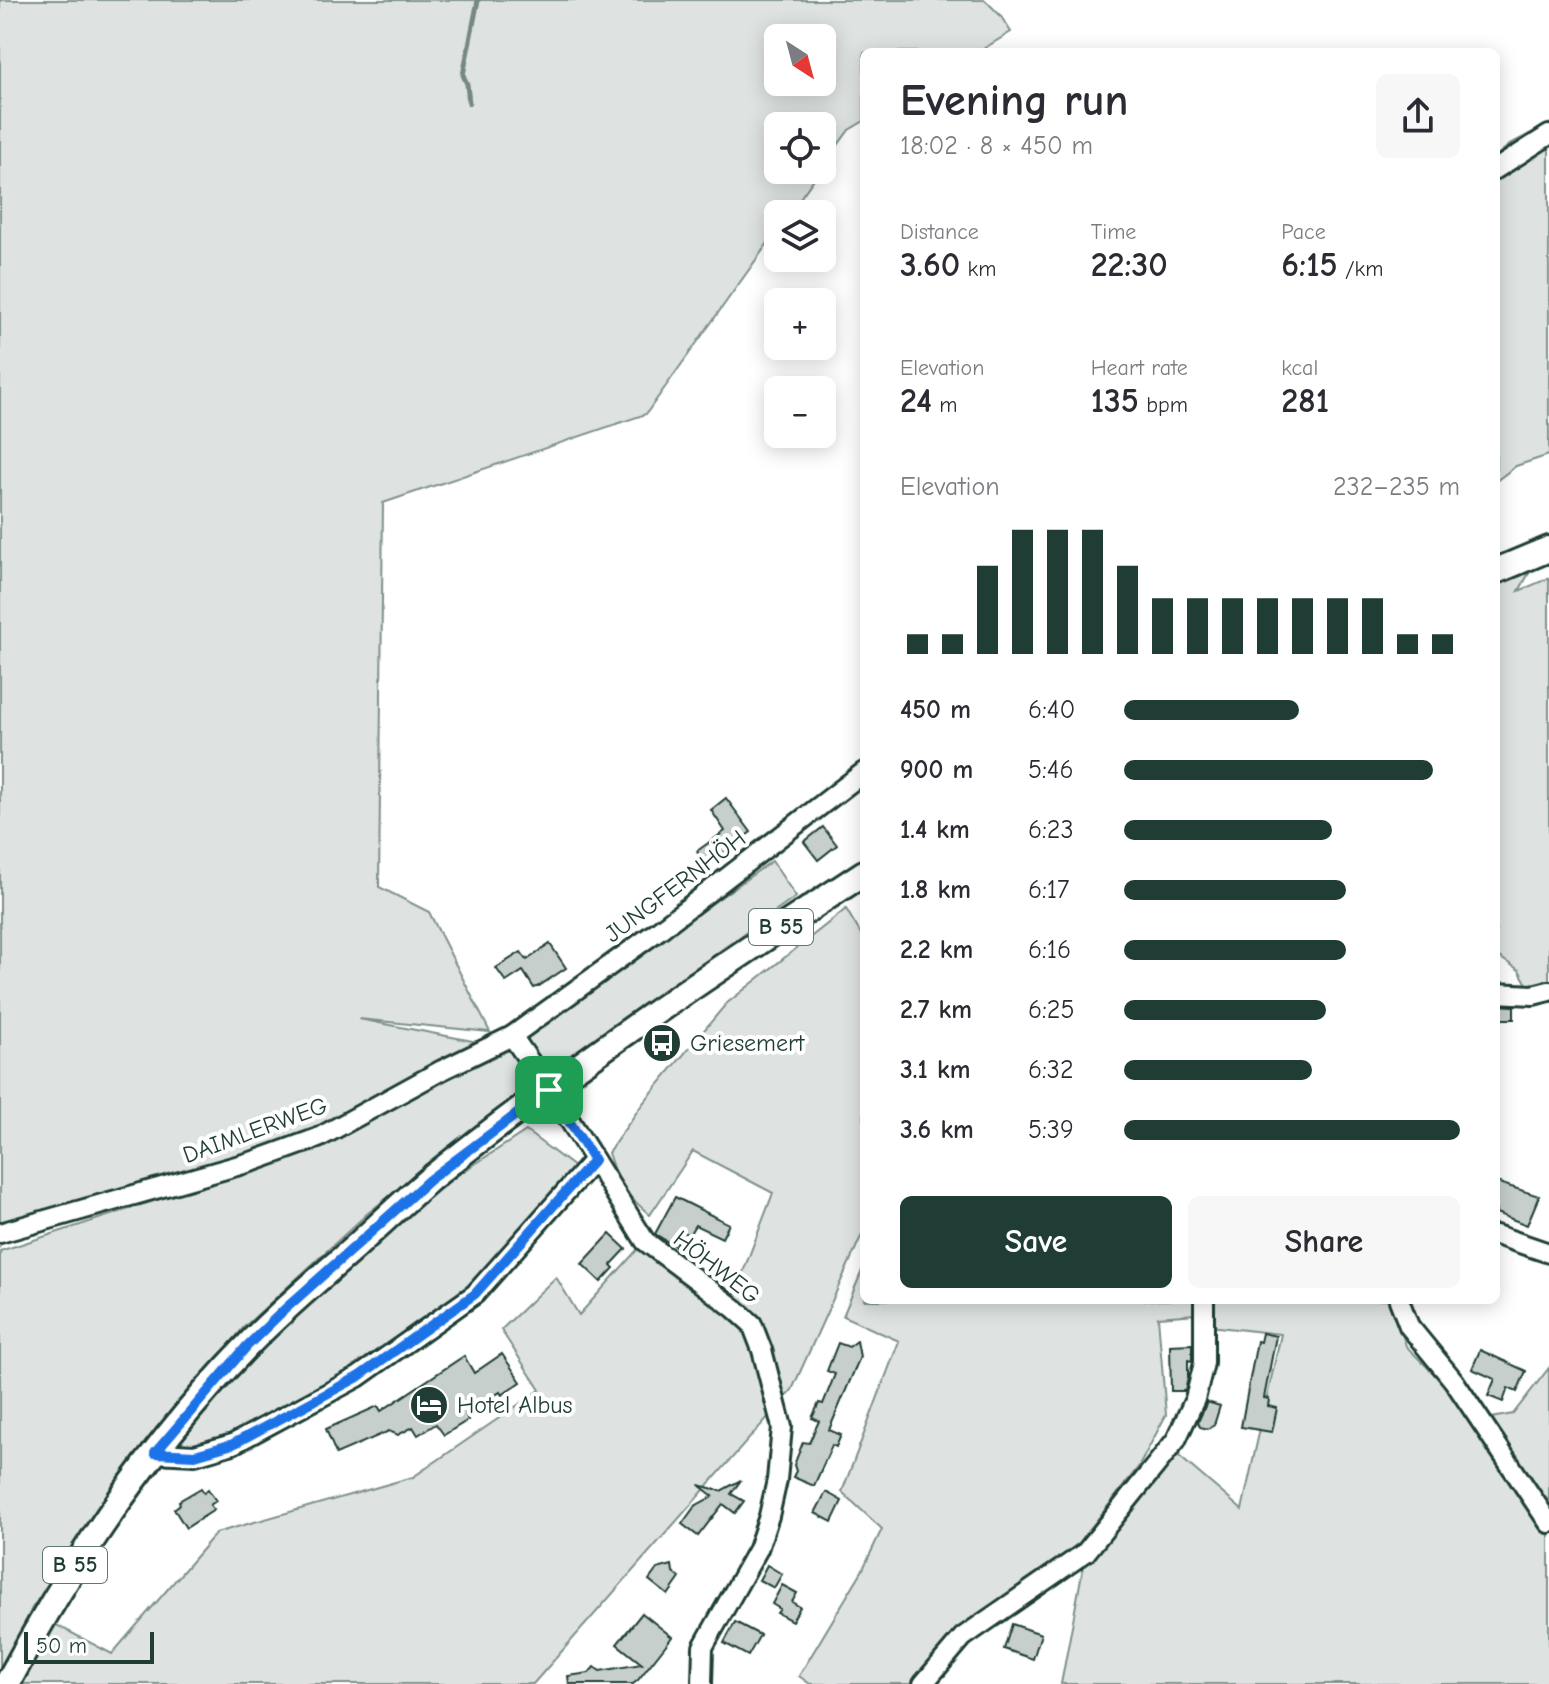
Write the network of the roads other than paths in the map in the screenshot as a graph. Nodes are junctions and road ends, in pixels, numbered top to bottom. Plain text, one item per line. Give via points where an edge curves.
1 (1549, 135) edge
2 (1500, 166) edge
3 (1549, 549) edge
4 (1500, 569) edge
5 (860, 775) edge
6 (860, 876) edge
7 (1549, 991) edge
8 (1500, 993) edge
9 (512, 1036) junction
10 (549, 1090) junction
11 (594, 1160) junction
12 (0, 1233) edge
13 (1500, 1236) edge
14 (1549, 1253) edge
15 (1204, 1304) edge
16 (1401, 1304) edge
17 (155, 1453) junction
18 (1549, 1523) edge
19 (7, 1684) edge
20 (702, 1684) edge
21 (923, 1684) edge

1 - 2 street
3 - 4 main road
5 - 9 street, JUNGFERNHÖH
6 - 10 main road, B 55 via 699,981
7 - 8 street
9 - 10 street, HÖHWEG
9 - 12 street, DAIMLERWEG via 318,1138
10 - 11 street, HÖHWEG
10 - 17 main road, B 55 via 429,1180 284,1310
11 - 17 street via 475,1294 358,1377 233,1444 195,1455
11 - 20 street, HÖHWEG via 645,1241 752,1324 779,1408 782,1427 769,1516 758,1549 703,1647
13 - 14 street
15 - 21 street via 1204,1363 1176,1440 1086,1552 963,1637
16 - 18 street via 1409,1326 1454,1381
17 - 19 main road, B 55 via 83,1551

